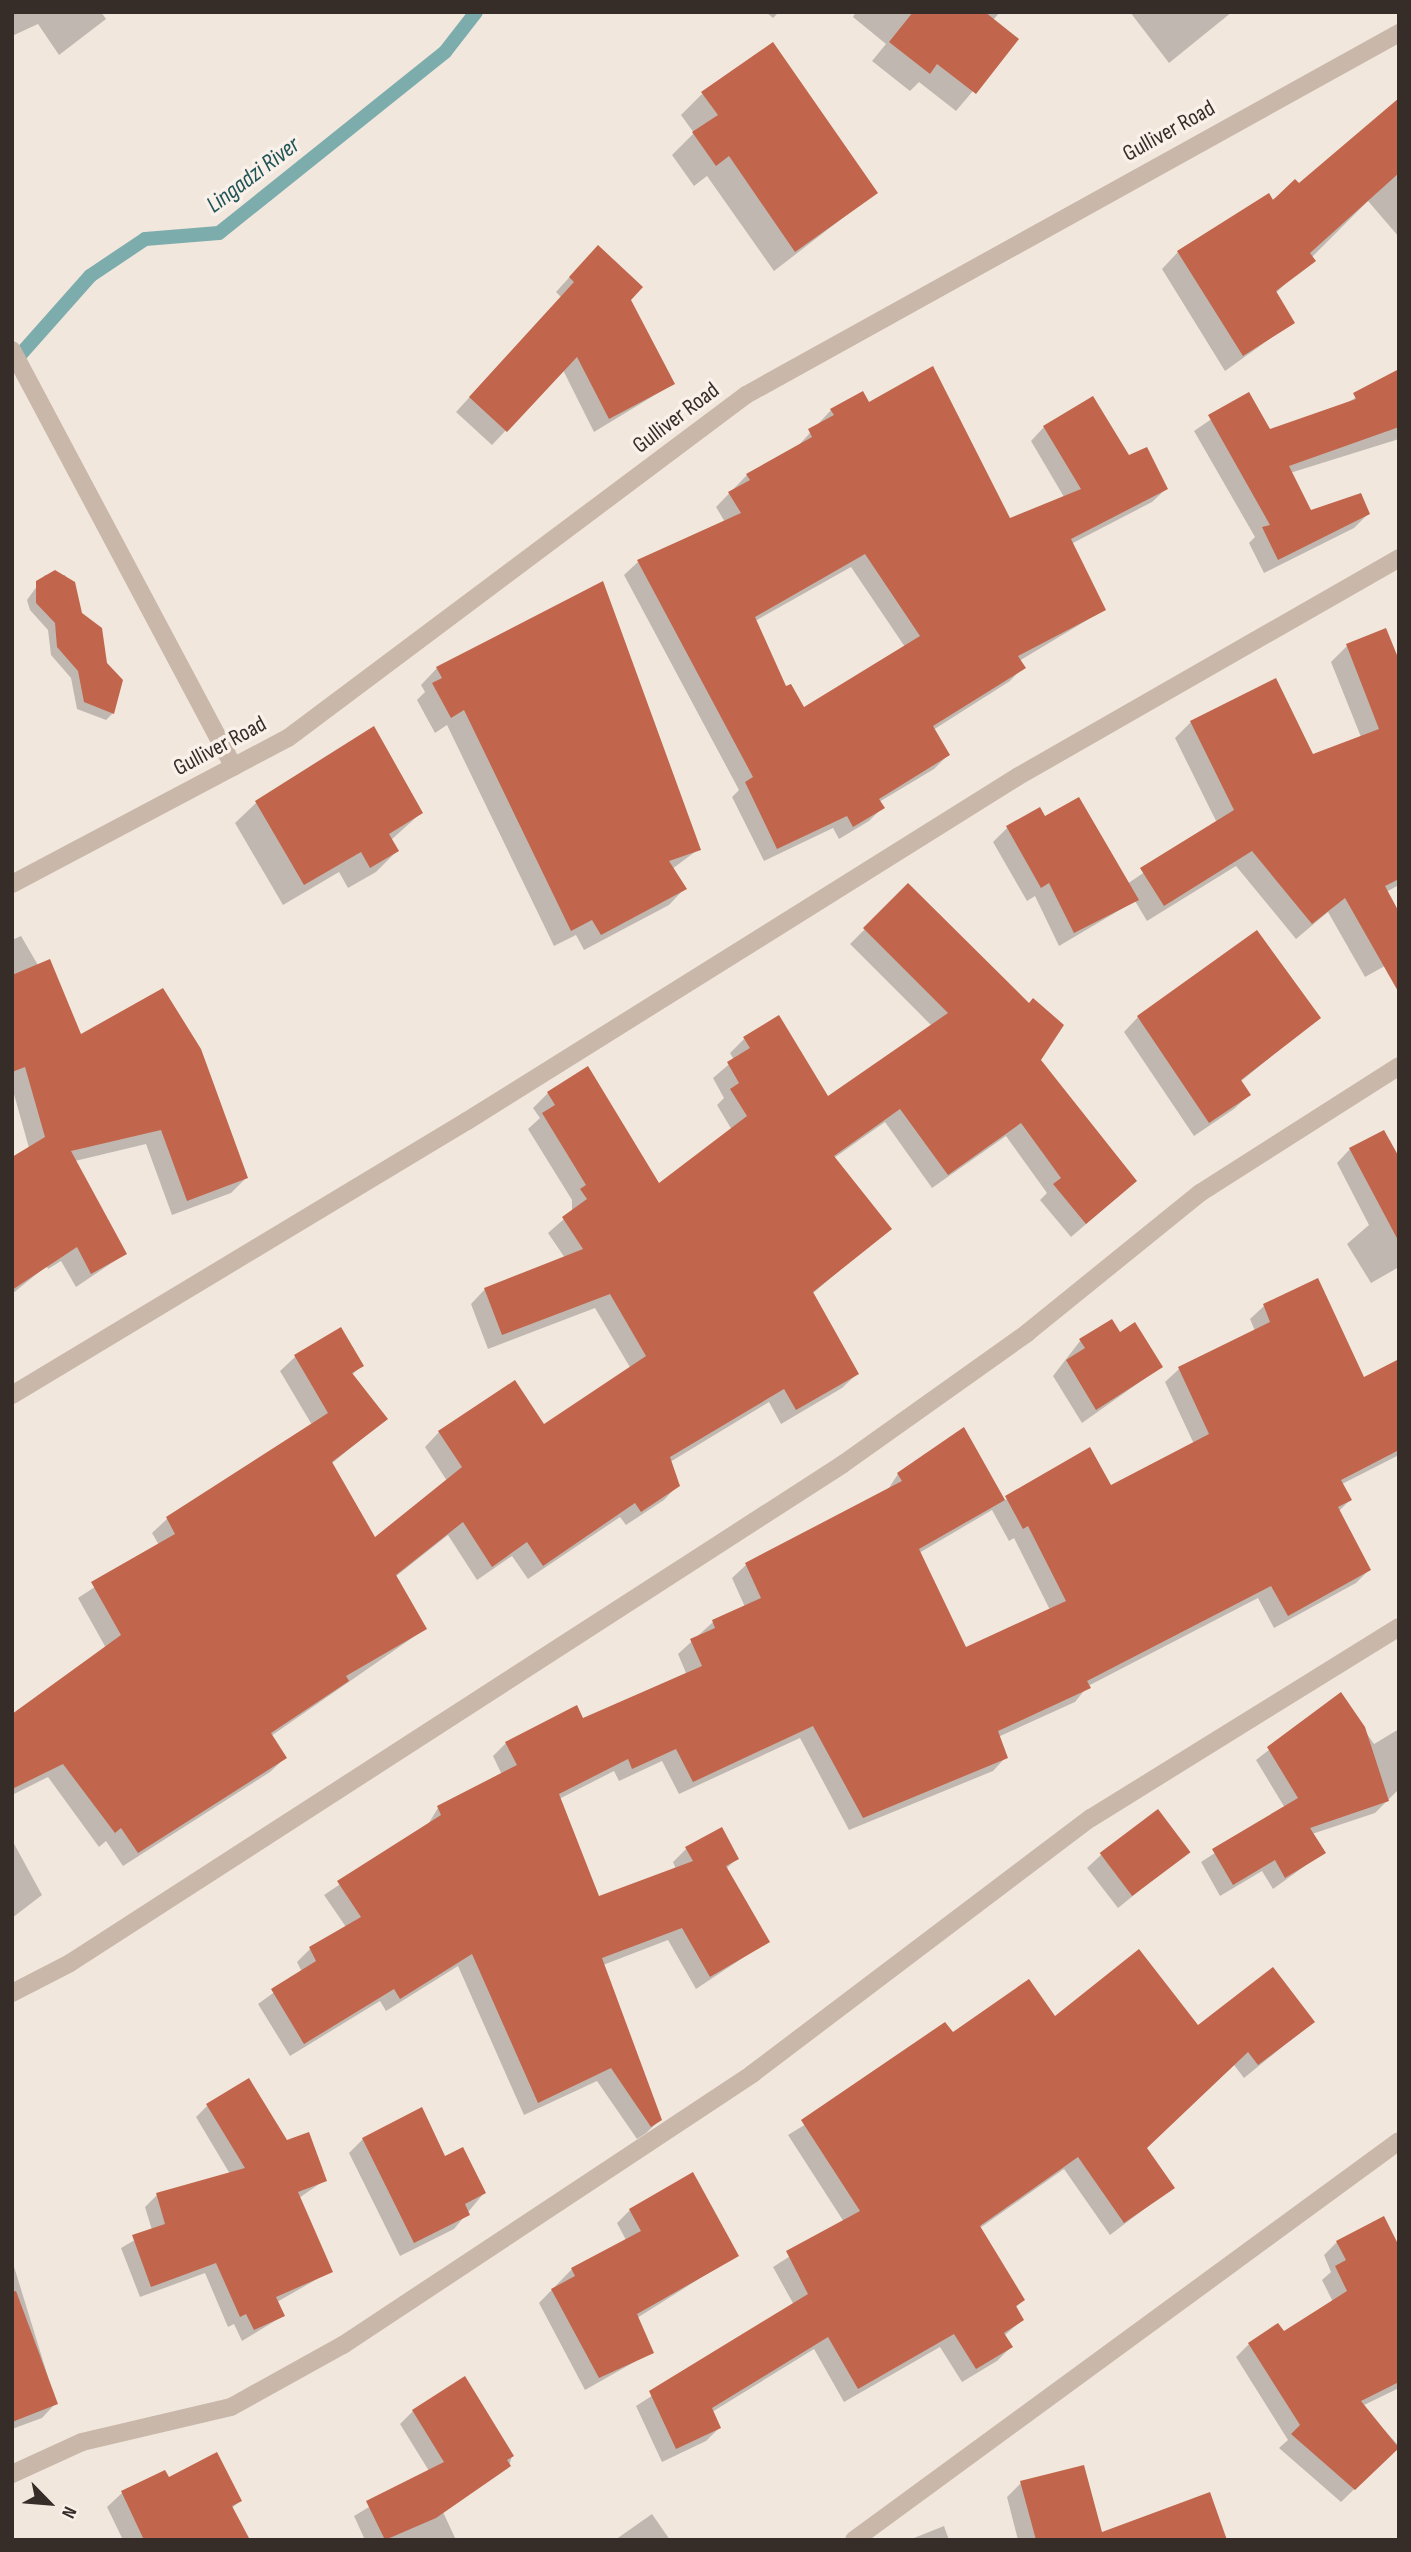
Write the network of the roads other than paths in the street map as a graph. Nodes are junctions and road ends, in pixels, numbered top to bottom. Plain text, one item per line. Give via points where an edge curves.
1 (1399, 33) edge
2 (12, 350) edge
3 (1399, 558) edge
4 (234, 767) junction
5 (12, 884) edge
6 (1399, 1066) edge
7 (12, 1395) edge
8 (1399, 1627) edge
9 (12, 1993) edge
10 (1399, 2141) edge
11 (12, 2474) edge
12 (854, 2540) edge

1 - 4 street, Gulliver Road via 746,395 361,690
2 - 4 street
3 - 7 street via 1017,777 467,1121
4 - 5 street, Gulliver Road
6 - 9 street via 1200,1193 1027,1333 843,1464 70,1963
8 - 11 street via 1091,1818 752,2074 343,2345 231,2407 82,2442
10 - 12 street via 1231,2269 897,2502

